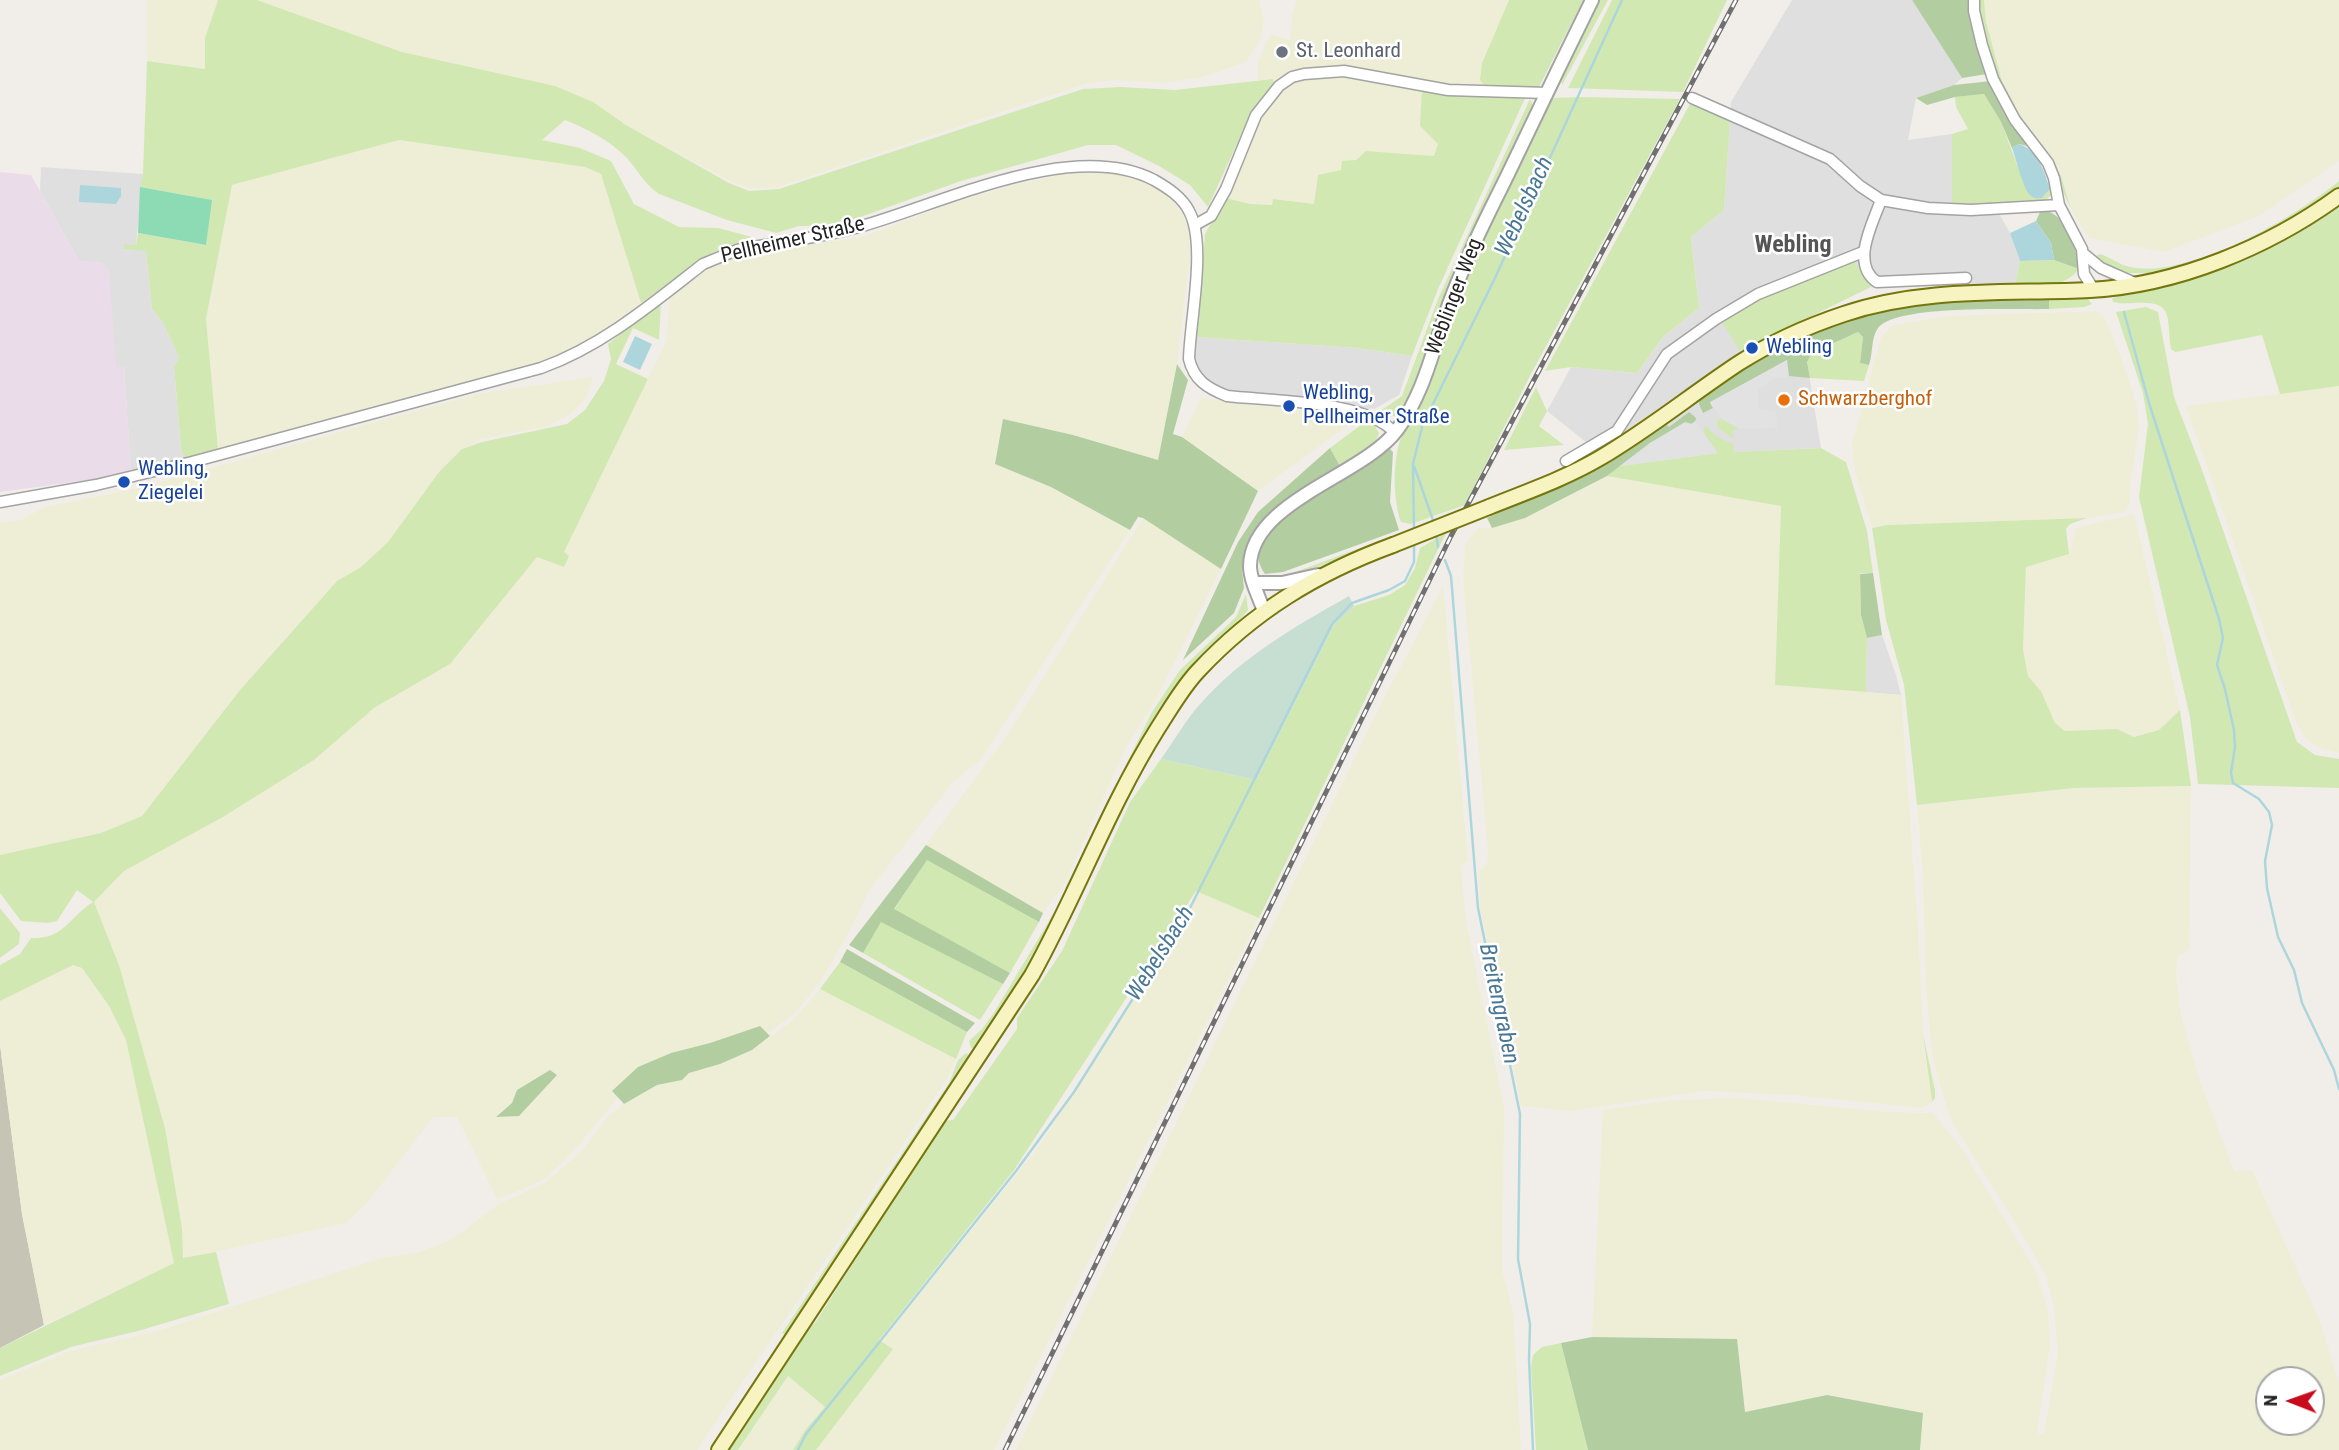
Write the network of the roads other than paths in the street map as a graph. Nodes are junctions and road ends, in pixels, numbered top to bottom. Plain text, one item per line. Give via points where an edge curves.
1 (1592, 0) edge
2 (1974, 0) edge
3 (1547, 93) junction
4 (1692, 98) dead end
5 (2339, 196) edge
6 (1881, 200) junction
7 (2059, 205) junction
8 (1195, 225) junction
9 (1863, 252) junction
10 (2084, 254) junction
11 (2094, 262) junction
12 (1966, 278) dead end
13 (2136, 284) junction
14 (2094, 290) junction
15 (1395, 433) junction
16 (1566, 461) dead end
17 (0, 502) edge
18 (1322, 574) junction
19 (1254, 583) junction
20 (1264, 611) junction
21 (719, 1450) edge

1 - 3 street, Weblinger Weg
2 - 7 street via 1993,79 2015,120 2048,163
3 - 8 street via 1448,90 1344,71 1292,77 1256,116 1211,216
3 - 15 street, Weblinger Weg via 1469,255 1419,393
4 - 6 street via 1830,159
5 - 13 main road via 2240,252
6 - 7 street via 1971,210
6 - 9 street
7 - 10 street
8 - 15 street, Pellheimer Straße via 1197,261 1189,359 1199,381 1227,396 1340,408 1386,423
8 - 17 street, Pellheimer Straße via 1180,198 1132,170 1080,166 1013,178 859,227 721,255 598,342 541,368 192,462
9 - 12 street via 1877,282
9 - 16 street via 1758,294 1716,319 1667,354 1617,432
10 - 11 street
10 - 14 street via 2084,274
11 - 13 street
11 - 14 street
13 - 14 main road
14 - 18 main road, bridge via 1913,297 1845,313 1742,361 1565,477
15 - 19 street, Weblinger Weg via 1265,528 1251,554
18 - 19 street via 1282,583
18 - 20 main road
19 - 20 street, Weblinger Weg
20 - 21 main road via 1197,672 1178,697 1121,793 1032,975

